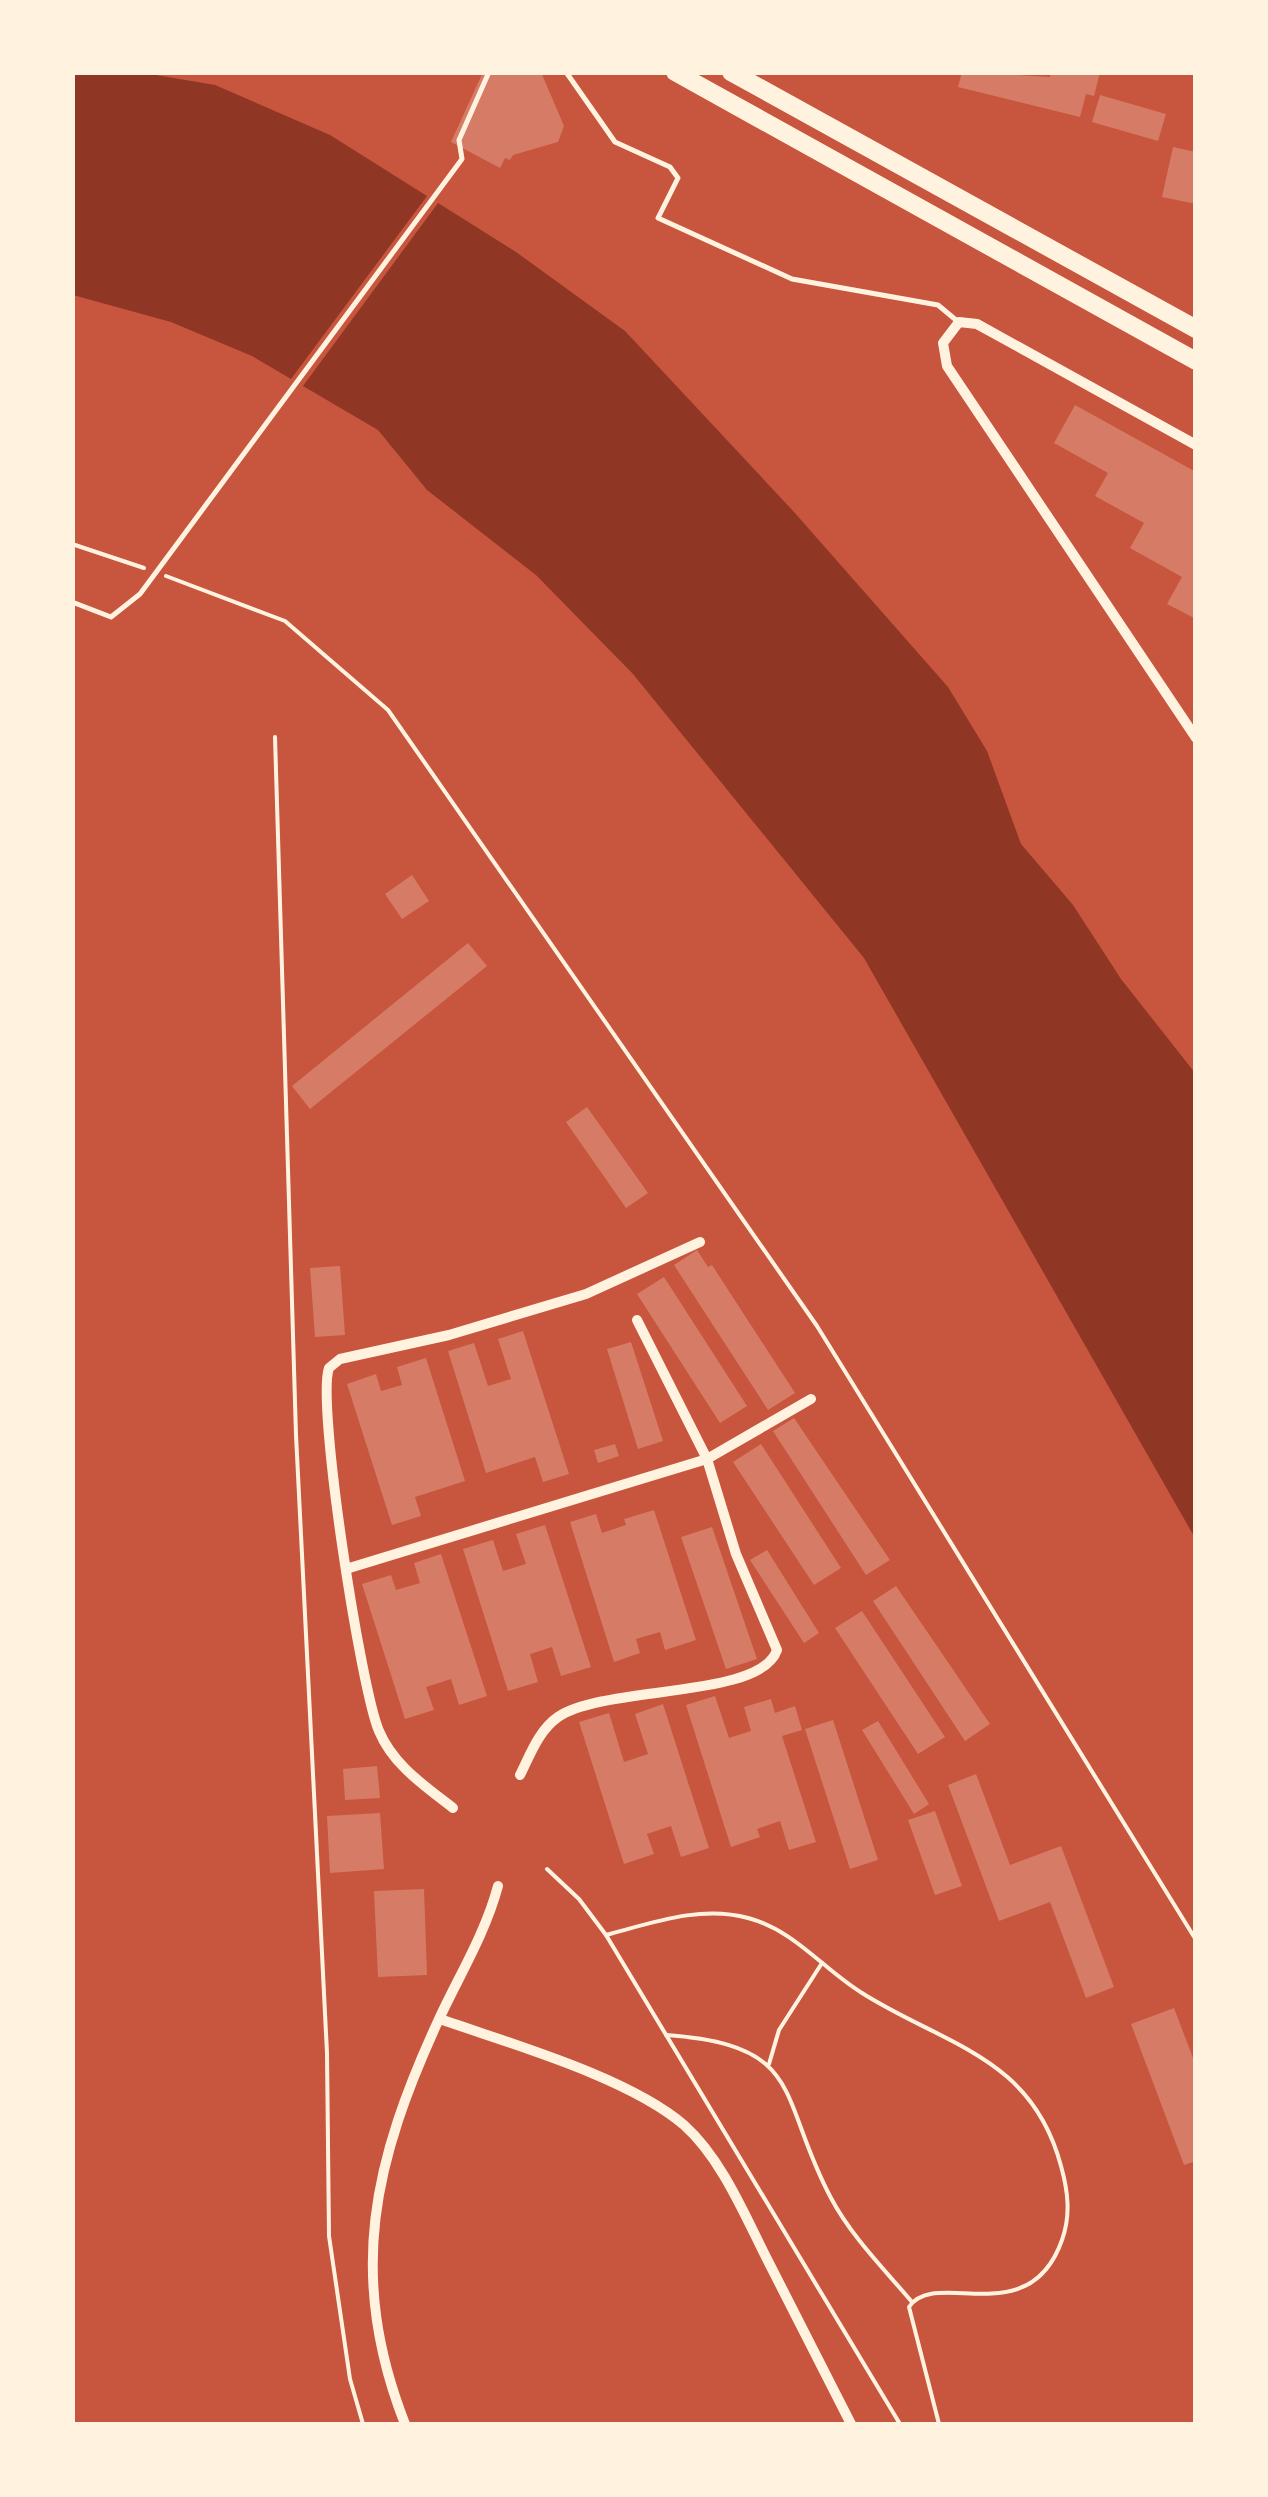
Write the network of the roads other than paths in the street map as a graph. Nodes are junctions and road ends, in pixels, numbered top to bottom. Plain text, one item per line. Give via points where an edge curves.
1 (489, 72) edge
2 (566, 72) edge
3 (675, 72) edge
4 (731, 72) edge
5 (959, 322) junction
6 (1196, 329) edge
7 (1196, 360) edge
8 (1196, 445) edge
9 (72, 602) edge
10 (1196, 738) edge
11 (700, 1242) dead end
12 (637, 1320) dead end
13 (811, 1400) dead end
14 (706, 1459) junction
15 (346, 1569) junction
16 (520, 1775) dead end
17 (453, 1808) dead end
18 (498, 1886) dead end
19 (440, 2019) junction
20 (405, 2424) edge
21 (851, 2424) edge

1 - 9 lane via 458,140 462,159 140,594 111,617
2 - 5 lane via 616,142 670,167 678,178 658,218 792,280 938,305
3 - 7 highway
4 - 6 highway
5 - 8 street via 977,324
5 - 10 street via 943,342 947,366
11 - 15 street via 586,1294 333,1363 325,1394
12 - 14 street
13 - 14 street
14 - 15 street
14 - 16 street via 741,1566 774,1636 772,1662 739,1679 570,1710 546,1728
15 - 17 street via 378,1731 401,1764
18 - 19 street via 480,1942
19 - 20 street via 390,2140 374,2218 380,2348
19 - 21 street via 580,2071 686,2127 749,2223

